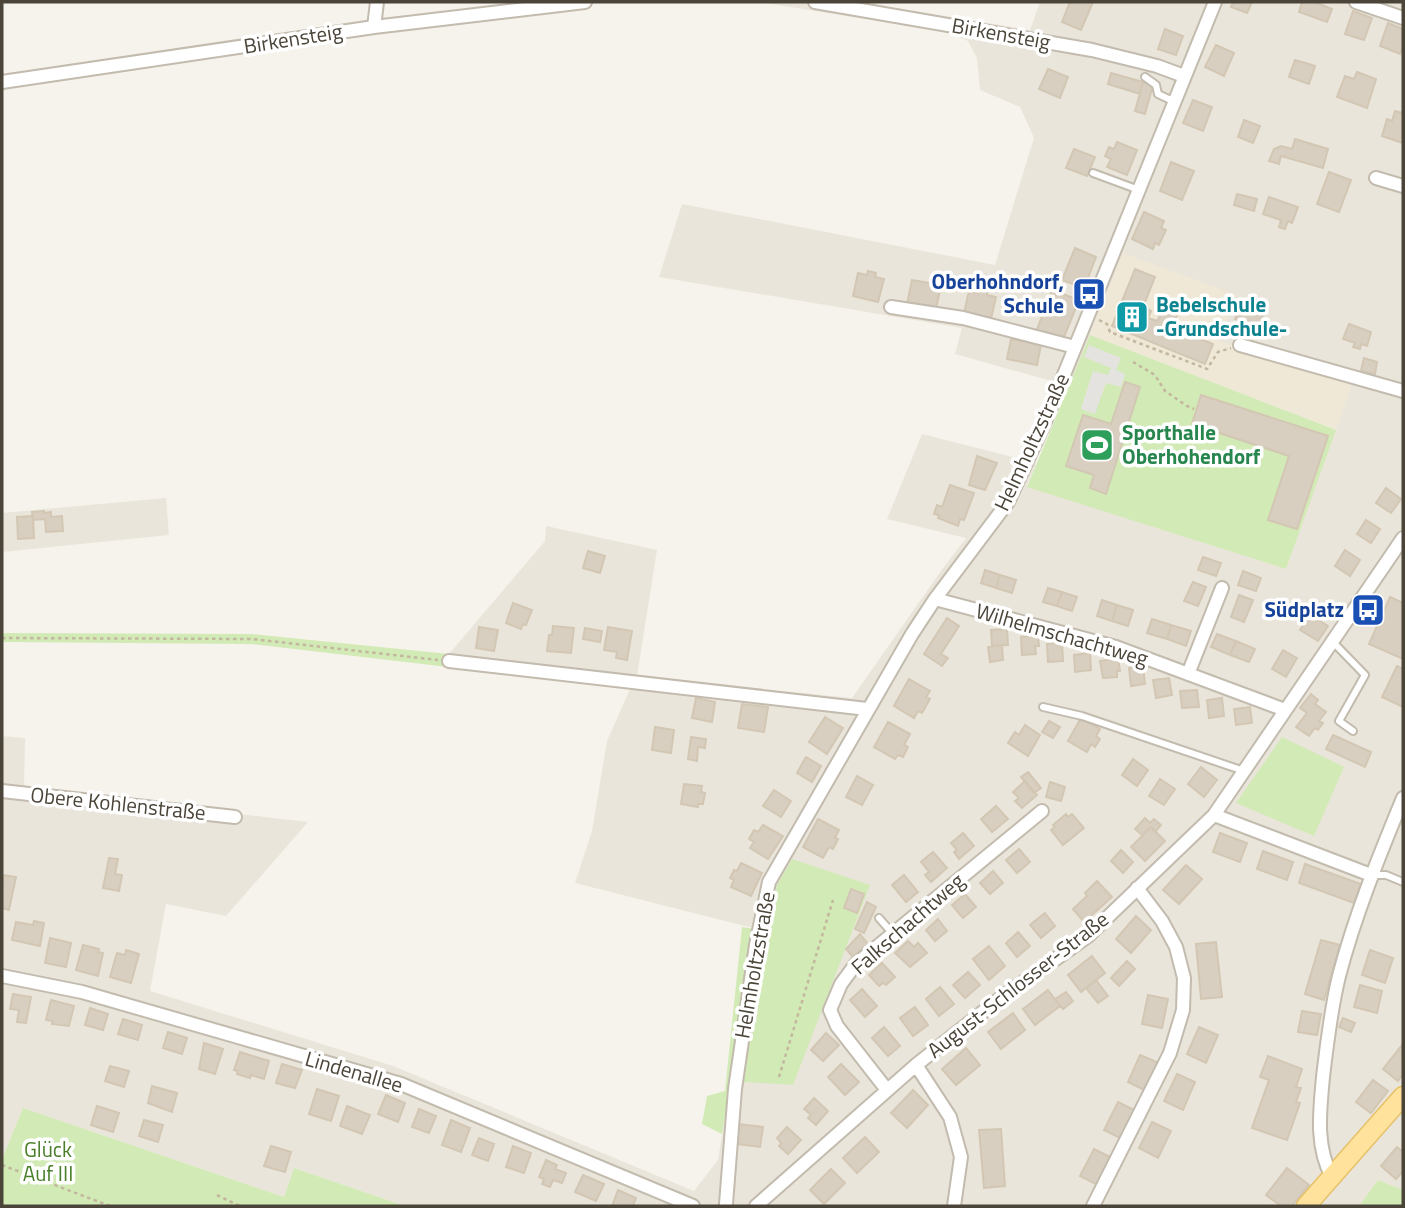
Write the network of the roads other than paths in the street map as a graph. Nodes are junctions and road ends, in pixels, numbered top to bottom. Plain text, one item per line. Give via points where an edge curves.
1 (377, 2) edge
2 (585, 2) edge
3 (815, 2) edge
4 (1215, 2) edge
5 (1356, 2) edge
6 (1403, 18) edge
7 (374, 27) junction
8 (1184, 76) junction
9 (1145, 77) dead end
10 (2, 82) edge
11 (1175, 102) junction
12 (1093, 173) dead end
13 (1376, 178) dead end
14 (1403, 186) edge
15 (1139, 190) junction
16 (891, 307) dead end
17 (1240, 345) road end
18 (1075, 347) junction
19 (1403, 391) edge
20 (1403, 538) edge
21 (1222, 587) dead end
22 (935, 599) junction
23 (1332, 641) junction
24 (449, 661) road end
25 (1188, 674) junction
26 (1043, 707) dead end
27 (867, 709) junction
28 (1285, 710) junction
29 (1353, 731) dead end
30 (1244, 771) junction
31 (2, 791) edge
32 (1403, 798) edge
33 (1042, 811) dead end
34 (1214, 815) junction
35 (235, 817) dead end
36 (1371, 875) junction
37 (1403, 881) edge
38 (1137, 888) junction
39 (879, 918) dead end
40 (893, 934) junction
41 (2, 976) edge
42 (916, 1065) junction
43 (887, 1090) junction
44 (1403, 1096) edge
45 (1332, 1177) junction
46 (729, 1205) edge
47 (693, 1206) edge
48 (712, 1206) edge
49 (756, 1206) edge
50 (954, 1206) edge
51 (1093, 1206) edge
52 (1306, 1206) edge

1 - 7 street
2 - 7 street, Birkensteig
3 - 8 street, Birkensteig via 1091,50
4 - 8 street, Helmholtzstraße
5 - 6 street
7 - 10 street, Birkensteig
8 - 11 street, Helmholtzstraße
9 - 11 lane via 1156,85 1158,94
11 - 15 street, Helmholtzstraße
12 - 15 lane
13 - 14 street
15 - 18 street, Helmholtzstraße
16 - 18 street, Helmholtzstraße via 963,318
17 - 19 street
18 - 22 street, Helmholtzstraße via 1008,502
20 - 23 street, August-Schlosser-Straße
21 - 25 street
22 - 25 street, Wilhelmschachtweg via 1116,647
22 - 27 street, Helmholtzstraße
23 - 28 street, August-Schlosser-Straße
23 - 29 lane via 1365,675 1339,721
24 - 27 street
25 - 28 street, Wilhelmschachtweg
26 - 30 lane
27 - 46 street, Helmholtzstraße via 769,882 735,1089
28 - 30 street, August-Schlosser-Straße
30 - 34 street, August-Schlosser-Straße
31 - 35 street, Obere Kohlenstraße
32 - 36 street
33 - 40 street, Falkschachtweg
34 - 36 street
34 - 38 street, August-Schlosser-Straße
36 - 37 lane
36 - 45 street via 1339,976 1325,1055 1319,1120 1324,1160
38 - 42 street, August-Schlosser-Straße via 1088,936
38 - 51 street via 1177,947 1184,978 1183,1010 1170,1053
39 - 40 lane
40 - 43 street, Falkschachtweg via 855,965 830,1010 837,1026
41 - 47 street, Lindenallee via 82,992 401,1084
42 - 43 street, August-Schlosser-Straße
42 - 50 street via 950,1116 961,1157
43 - 49 street, August-Schlosser-Straße
44 - 45 main road
45 - 52 main road
46 - 48 street

